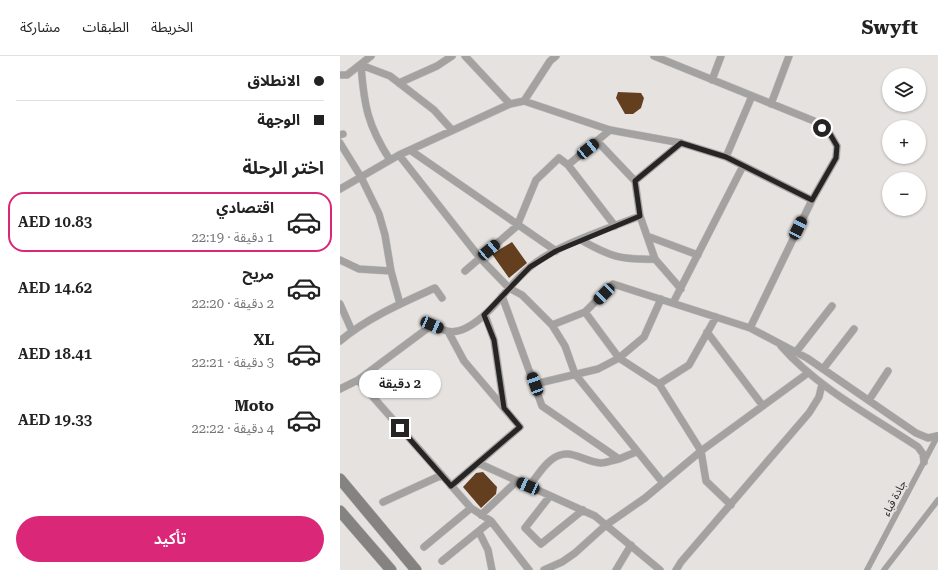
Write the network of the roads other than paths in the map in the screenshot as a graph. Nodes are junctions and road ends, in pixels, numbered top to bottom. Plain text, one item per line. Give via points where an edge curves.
1 (371, 56) edge
2 (452, 56) edge
3 (465, 56) edge
4 (556, 56) edge
5 (654, 56) edge
6 (721, 56) edge
7 (789, 56) edge
8 (361, 66) junction
9 (340, 75) edge
10 (712, 80) junction
11 (399, 84) junction
12 (752, 96) junction
13 (524, 101) junction
14 (510, 104) junction
15 (771, 104) junction
16 (452, 130) junction
17 (610, 130) junction
18 (597, 141) junction
19 (340, 143) edge
20 (681, 143) junction
21 (410, 150) junction
22 (399, 155) junction
23 (726, 157) junction
24 (390, 160) junction
25 (568, 165) junction
26 (743, 166) junction
27 (361, 177) junction
28 (635, 181) junction
29 (340, 189) edge
30 (812, 200) junction
31 (640, 216) junction
32 (518, 226) junction
33 (615, 226) junction
34 (647, 236) junction
35 (582, 240) junction
36 (556, 251) junction
37 (698, 255) junction
38 (480, 258) junction
39 (655, 259) junction
40 (340, 260) edge
41 (391, 271) junction
42 (465, 271) dead end
43 (509, 288) junction
44 (681, 289) junction
45 (502, 296) junction
46 (442, 298) dead end
47 (661, 299) junction
48 (673, 303) junction
49 (340, 304) edge
50 (400, 304) junction
51 (832, 306) dead end
52 (585, 312) junction
53 (484, 315) junction
54 (716, 317) junction
55 (552, 325) junction
56 (750, 328) junction
57 (854, 329) dead end
58 (352, 331) junction
59 (707, 332) junction
60 (449, 333) junction
61 (340, 341) edge
62 (778, 343) junction
63 (796, 352) junction
64 (619, 358) junction
65 (823, 369) junction
66 (888, 372) dead end
67 (808, 373) junction
68 (575, 374) junction
69 (358, 380) junction
70 (535, 384) junction
71 (659, 384) junction
72 (822, 384) junction
73 (340, 389) edge
74 (868, 400) junction
75 (763, 406) junction
76 (504, 408) junction
77 (938, 436) edge
78 (701, 451) junction
79 (636, 452) junction
80 (619, 459) junction
81 (924, 462) junction
82 (478, 463) junction
83 (442, 475) junction
84 (340, 479) edge
85 (517, 481) junction
86 (663, 483) junction
87 (451, 486) junction
88 (528, 486) junction
89 (550, 496) junction
90 (938, 500) edge
91 (383, 502) dead end
92 (731, 505) junction
93 (471, 508) junction
94 (584, 510) junction
95 (481, 515) junction
96 (342, 518) edge
97 (491, 522) junction
98 (606, 525) junction
99 (479, 532) junction
100 (631, 545) junction
101 (424, 547) dead end
102 (442, 561) dead end
103 (391, 570) edge
104 (416, 570) edge
105 (492, 570) edge
106 (529, 570) edge
107 (544, 570) edge
108 (616, 570) edge
109 (660, 570) edge
110 (676, 570) edge
111 (867, 570) edge
112 (884, 570) edge

1 - 8 street
2 - 11 street
3 - 14 street
4 - 13 street
5 - 10 street
6 - 10 street
7 - 15 street
8 - 9 street via 347,75
8 - 11 street via 390,76
8 - 24 street via 363,101 370,126
10 - 12 street
11 - 16 street via 434,110
12 - 15 street
12 - 23 street
13 - 14 street
13 - 17 street
14 - 16 street
15 - 30 street via 814,122 830,134 837,146 836,158
16 - 21 street
17 - 18 street
17 - 20 street
18 - 25 street
18 - 28 street
19 - 27 street
20 - 23 street
20 - 28 street
21 - 22 street
21 - 32 street
22 - 24 street
22 - 38 street
23 - 26 street
24 - 27 street
25 - 32 street via 559,158 536,180
25 - 33 street
26 - 30 street
26 - 37 street
27 - 29 street
27 - 41 street via 385,235
28 - 31 street
30 - 56 street
31 - 33 street
31 - 34 street
32 - 36 street
32 - 38 street
33 - 35 street
34 - 37 street
34 - 39 street
35 - 36 street
35 - 39 street via 603,253 626,260
36 - 43 street via 530,267
37 - 44 street
38 - 42 street
38 - 43 street
39 - 44 street
40 - 41 street via 359,269
41 - 50 street
43 - 45 street
43 - 55 street via 522,295
44 - 48 street
45 - 53 street
45 - 70 street
46 - 50 street via 434,288
47 - 48 street
47 - 52 street via 613,284
47 - 64 street via 644,337
48 - 54 street
49 - 58 street
50 - 58 street
51 - 63 street
52 - 55 street
52 - 64 street
53 - 60 street via 465,328
53 - 76 street via 494,340
54 - 56 street
54 - 59 street
55 - 68 street via 565,346
56 - 62 street
57 - 65 street
58 - 61 street
59 - 71 street via 689,365
59 - 75 street
60 - 69 street via 432,325
60 - 76 street via 464,361
62 - 63 street
62 - 67 street
63 - 65 street
64 - 68 street via 598,369
64 - 71 street
65 - 74 street
66 - 74 street
67 - 72 street
67 - 75 street
68 - 70 street
68 - 79 street
69 - 73 street
69 - 83 street
70 - 80 street via 542,406
71 - 78 street
72 - 81 street via 918,447 923,454
72 - 92 street via 809,413
74 - 77 street via 916,433 928,438
75 - 78 street
76 - 82 street via 520,427
77 - 81 street, جادة قباء
78 - 86 street
78 - 92 street via 706,481
79 - 80 street
79 - 86 street
80 - 88 street via 602,463 566,453 558,455
81 - 111 street, جادة قباء
82 - 85 street
82 - 87 street
83 - 87 street
83 - 91 street
84 - 104 main road
85 - 88 street
85 - 95 street
86 - 98 street
87 - 93 street
88 - 89 street
89 - 94 street
89 - 94 street via 525,528 541,544
90 - 112 street
92 - 110 street
93 - 95 street
93 - 101 street
94 - 98 street
95 - 97 street
96 - 103 main road
97 - 99 street
97 - 106 street
98 - 100 street
98 - 107 street via 575,553
99 - 102 street
99 - 105 street via 488,550
100 - 108 street
100 - 109 street

